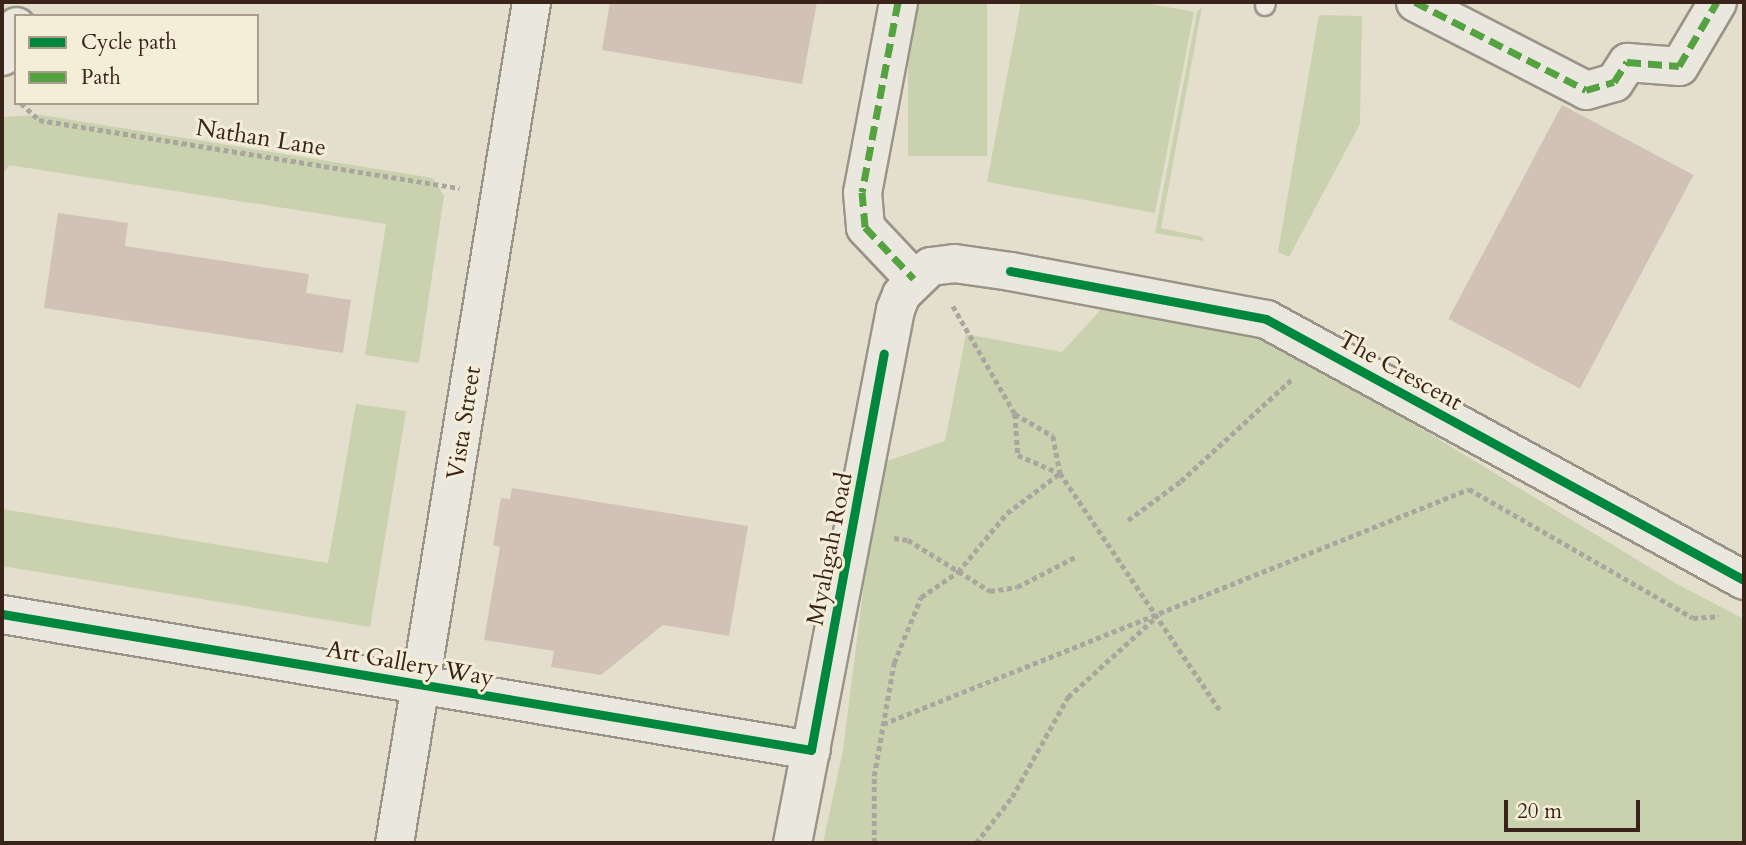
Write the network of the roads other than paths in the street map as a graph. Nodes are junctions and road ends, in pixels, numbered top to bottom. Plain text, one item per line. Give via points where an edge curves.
1 (531, 2) edge
2 (898, 2) edge
3 (1415, 2) edge
4 (1717, 2) edge
5 (14, 30) edge
6 (2, 56) edge
7 (914, 279) junction
8 (1744, 580) edge
9 (2, 614) edge
10 (419, 684) junction
11 (811, 750) junction
12 (394, 843) edge
13 (792, 843) edge

1 - 10 street, Vista Street
2 - 7 street via 862,192 865,227
3 - 4 street via 1586,90 1614,82 1626,62 1679,66
5 - 6 street
7 - 8 street, The Crescent via 930,266 954,263 1266,319
7 - 11 street, Myahgah Road via 901,294 890,331
9 - 10 street, Art Gallery Way
10 - 11 street, Art Gallery Way
10 - 12 street, Vista Street
11 - 13 street, Myahgah Road

